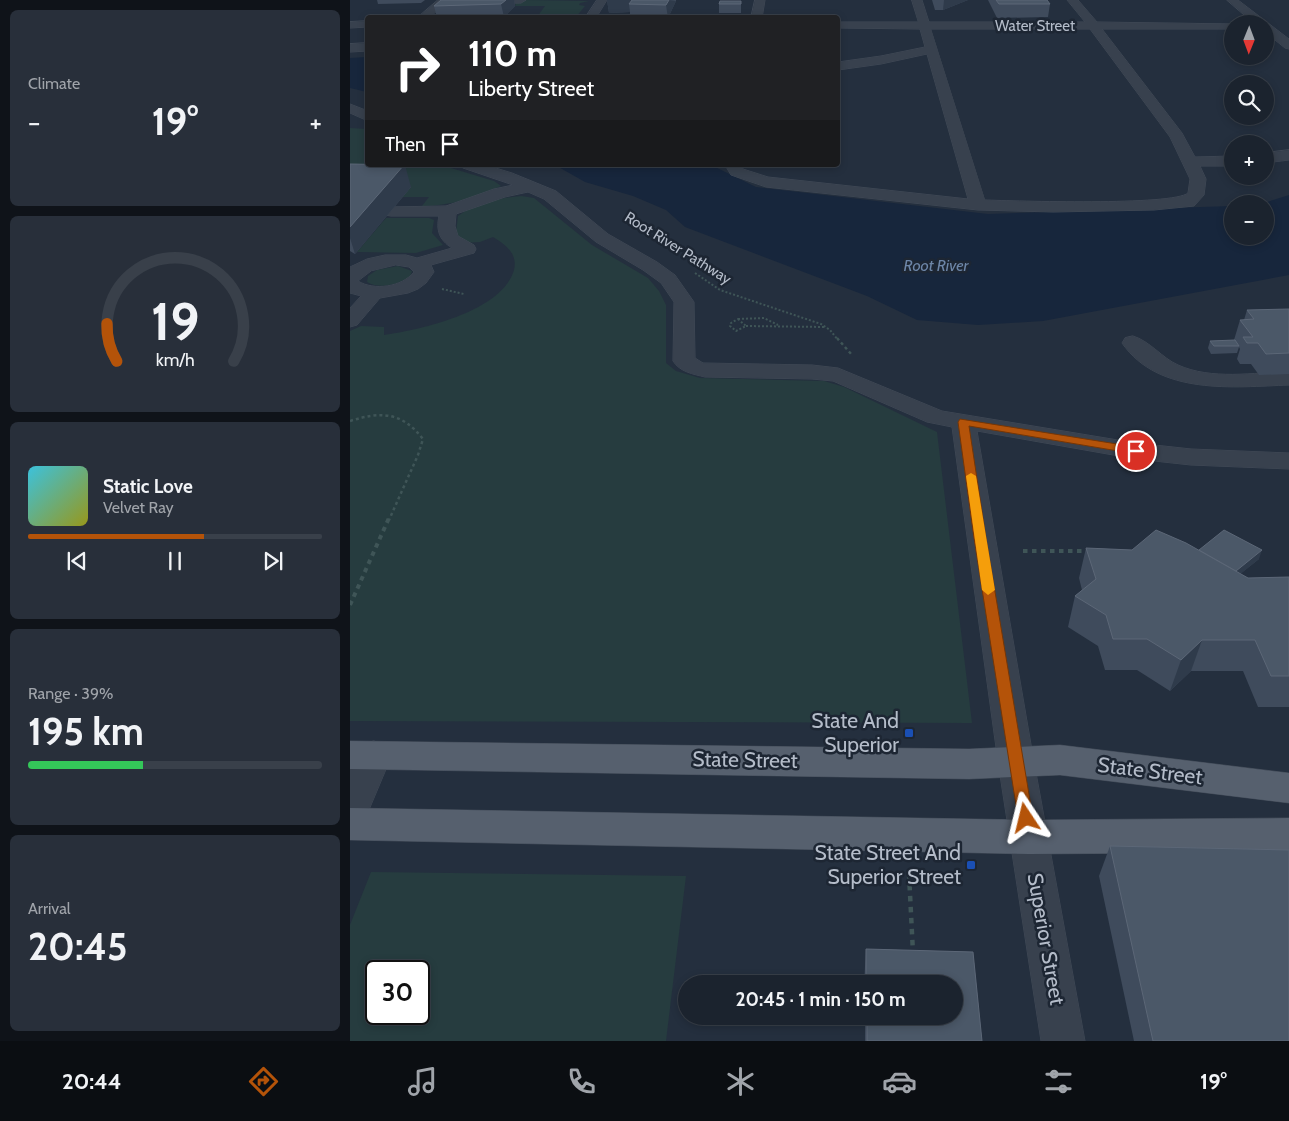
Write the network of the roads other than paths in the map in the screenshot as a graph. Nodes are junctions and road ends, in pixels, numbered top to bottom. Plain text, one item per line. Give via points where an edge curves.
1 (443, 0) edge
2 (521, 0) edge
3 (602, 0) edge
4 (760, 0) edge
5 (917, 0) edge
6 (1072, 0) edge
7 (1232, 0) edge
8 (462, 1) edge
9 (426, 15) edge
10 (592, 15) edge
11 (757, 15) edge
12 (1250, 15) edge
13 (365, 24) edge
14 (350, 25) edge
15 (840, 25) edge
16 (924, 26) junction
17 (1094, 26) junction
18 (1224, 26) edge
19 (1274, 26) edge
20 (1285, 26) dead end
21 (1274, 34) edge
22 (1289, 45) edge
23 (365, 47) edge
24 (350, 48) edge
25 (931, 49) junction
26 (840, 66) edge
27 (350, 108) edge
28 (365, 116) edge
29 (1289, 155) edge
30 (1274, 157) edge
31 (1224, 161) edge
32 (1190, 162) junction
33 (475, 167) edge
34 (734, 167) edge
35 (532, 186) junction
36 (978, 205) junction
37 (391, 211) dead end
38 (448, 211) junction
39 (419, 263) junction
40 (350, 278) edge
41 (350, 284) edge
42 (375, 292) junction
43 (350, 321) edge
44 (1133, 344) dead end
45 (1289, 378) edge
46 (963, 422) junction
47 (1289, 461) edge
48 (362, 755) edge
49 (1016, 762) junction
50 (1289, 788) edge
51 (350, 813) edge
52 (350, 824) edge
53 (1289, 835) edge
54 (1029, 837) junction
55 (1063, 1041) edge

1 - 8 street
1 - 9 street
2 - 8 street
3 - 10 street
4 - 11 street
5 - 16 street
6 - 17 street
7 - 12 street
13 - 14 street
15 - 16 street, Water Street
16 - 17 street, Water Street
16 - 25 street
17 - 18 street, Water Street
17 - 32 street via 1177,136
19 - 20 street
21 - 22 street
23 - 24 street
25 - 26 street
25 - 36 street
27 - 28 street
29 - 30 street
31 - 32 street
32 - 36 street via 1198,179 1196,195 1188,202 1154,205
33 - 35 street
34 - 36 street via 737,172 766,182
35 - 38 street
35 - 46 street via 560,202 612,245 660,272 675,286 685,311 682,355 690,365 718,371 812,372 838,376 936,417
37 - 38 street
38 - 39 street via 446,226 450,239 467,249
39 - 40 street via 401,260 378,262 358,270
39 - 42 street via 424,272 417,281 398,289
41 - 42 street via 355,289
42 - 43 street
44 - 45 street via 1151,359 1178,373 1211,380
46 - 47 street via 1136,451
46 - 49 street, Superior Street
48 - 49 main road, State Street via 969,764
48 - 51 street
49 - 50 main road, State Street via 1060,760
49 - 54 street, Superior Street
52 - 54 main road
53 - 54 main road
54 - 55 street, Superior Street

